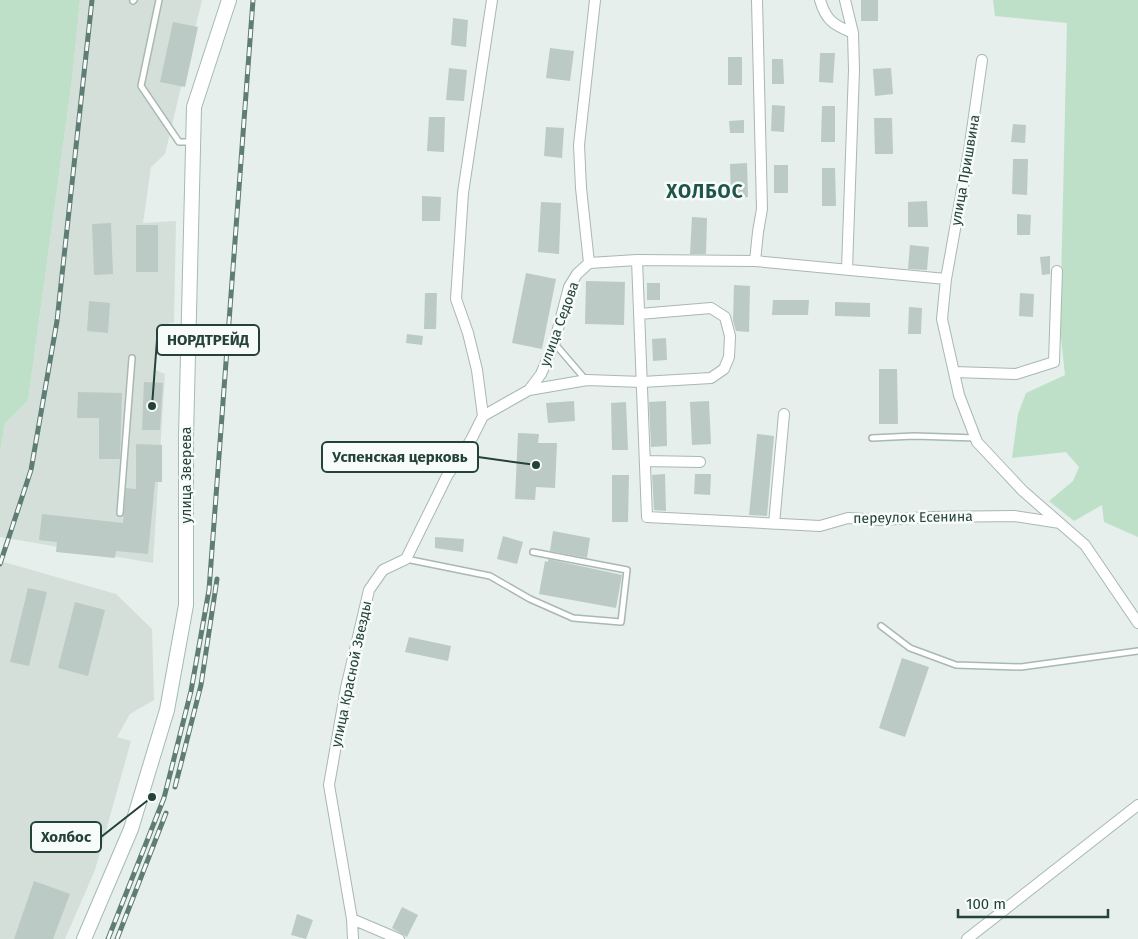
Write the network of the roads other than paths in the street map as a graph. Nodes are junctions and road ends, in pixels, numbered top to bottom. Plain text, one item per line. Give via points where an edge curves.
1 (159, 0) edge
2 (229, 0) edge
3 (492, 0) edge
4 (595, 0) edge
5 (757, 0) edge
6 (820, 0) edge
7 (845, 0) edge
8 (853, 33) junction
9 (982, 60) dead end
10 (193, 142) junction
11 (637, 260) junction
12 (755, 261) junction
13 (589, 263) junction
14 (847, 269) junction
15 (1057, 271) dead end
16 (946, 279) junction
17 (639, 314) junction
18 (554, 344) junction
19 (132, 358) dead end
20 (954, 372) junction
21 (587, 380) junction
22 (642, 382) junction
23 (529, 390) junction
24 (784, 414) dead end
25 (483, 416) junction
26 (872, 438) dead end
27 (976, 438) junction
28 (645, 461) junction
29 (700, 462) dead end
30 (120, 513) dead end
31 (1060, 523) junction
32 (774, 524) junction
33 (533, 552) dead end
34 (406, 559) junction
35 (1138, 622) edge
36 (881, 626) dead end
37 (1138, 651) edge
38 (1138, 805) edge
39 (352, 919) junction
40 (971, 937) edge
41 (84, 939) edge
42 (353, 939) edge
43 (400, 939) edge

1 - 10 lane via 141,86 178,142
2 - 10 main road, улица Зверева via 194,107
3 - 25 street via 463,194 456,299 468,333
4 - 13 street via 579,145
5 - 12 street via 762,210
6 - 8 street via 824,14 836,26
7 - 8 street
8 - 14 street
9 - 16 street, улица Пришвина
10 - 41 main road, улица Зверева via 186,427 186,605 167,710 131,829
11 - 12 street
11 - 13 street
11 - 17 street
12 - 14 street
13 - 18 street, улица Седова via 569,287
14 - 16 street
15 - 20 street via 1054,362 1016,374
16 - 20 street, улица Пришвина via 942,319
17 - 22 street
17 - 22 street via 711,308 725,317 730,336 729,357 724,369 710,378
18 - 21 lane
18 - 23 street, улица Седова via 541,374
19 - 30 lane
20 - 27 street, улица Пришвина via 959,395
21 - 22 street
21 - 23 street
22 - 28 street
23 - 25 street, улица Седова
24 - 32 street
25 - 34 street via 447,476
26 - 27 lane
27 - 31 street, улица Пришвина via 1023,491
28 - 29 street
28 - 32 street, переулок Есенина via 647,517
31 - 32 street, переулок Есенина via 1014,516 848,518 820,526
31 - 35 street, улица Пришвина via 1084,545
33 - 34 lane via 627,570 621,622 573,618 490,576
34 - 39 street, улица Красной Звезды via 383,570 369,590 346,688 329,784
36 - 37 lane via 910,648 956,665 1021,667
38 - 40 street
39 - 42 street, улица Красной Звезды
39 - 43 street

